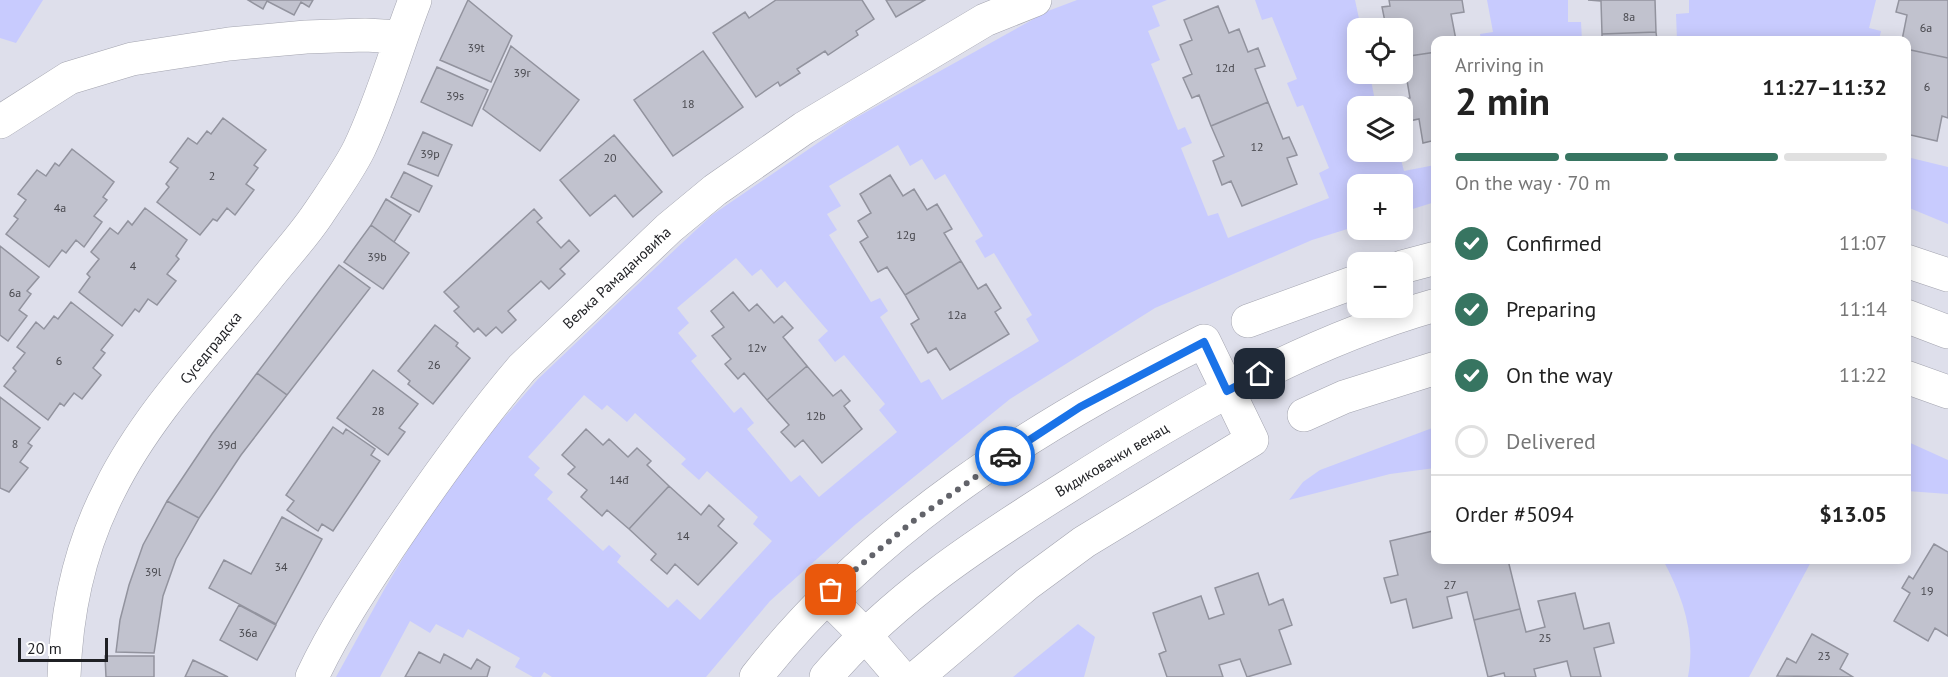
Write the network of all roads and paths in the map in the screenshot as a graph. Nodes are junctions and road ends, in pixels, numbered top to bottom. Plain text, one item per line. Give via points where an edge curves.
1 (415, 0) edge
2 (1035, 0) edge
3 (401, 37) junction
4 (0, 122) edge
5 (1431, 259) edge
6 (1911, 263) edge
7 (1413, 264) edge
8 (1948, 275) edge
9 (1347, 285) edge
10 (1431, 307) edge
11 (1911, 318) edge
12 (1248, 321) dead end
13 (1948, 332) edge
14 (1431, 370) edge
15 (1911, 379) edge
16 (1227, 391) junction
17 (1948, 392) edge
18 (1304, 415) dead end
19 (826, 596) junction
20 (865, 635) junction
21 (64, 677) edge
22 (312, 677) edge
23 (756, 677) edge
24 (826, 677) edge
25 (901, 677) edge
26 (917, 677) edge

1 - 3 street, Суседградска
2 - 22 street, Вељка Рамадановића via 985,20 804,128 715,190 661,236 522,368 484,414 424,493 358,592
3 - 4 street via 306,37 132,59 69,78
3 - 21 street, Суседградска via 358,150 317,216 161,410 110,488 80,567 66,636
5 - 7 street
6 - 8 street
9 - 12 street
10 - 16 street, Видиковачки венац via 1331,341
11 - 13 street
14 - 18 street via 1344,397
15 - 17 street
16 - 19 street via 1204,342 1143,372 1080,407 959,487
16 - 20 street, Видиковачки венац via 1027,512 925,583
16 - 26 street via 1252,440 1084,542 1026,584
19 - 20 street
19 - 23 street
20 - 24 street, Видиковачки венац
20 - 25 street

